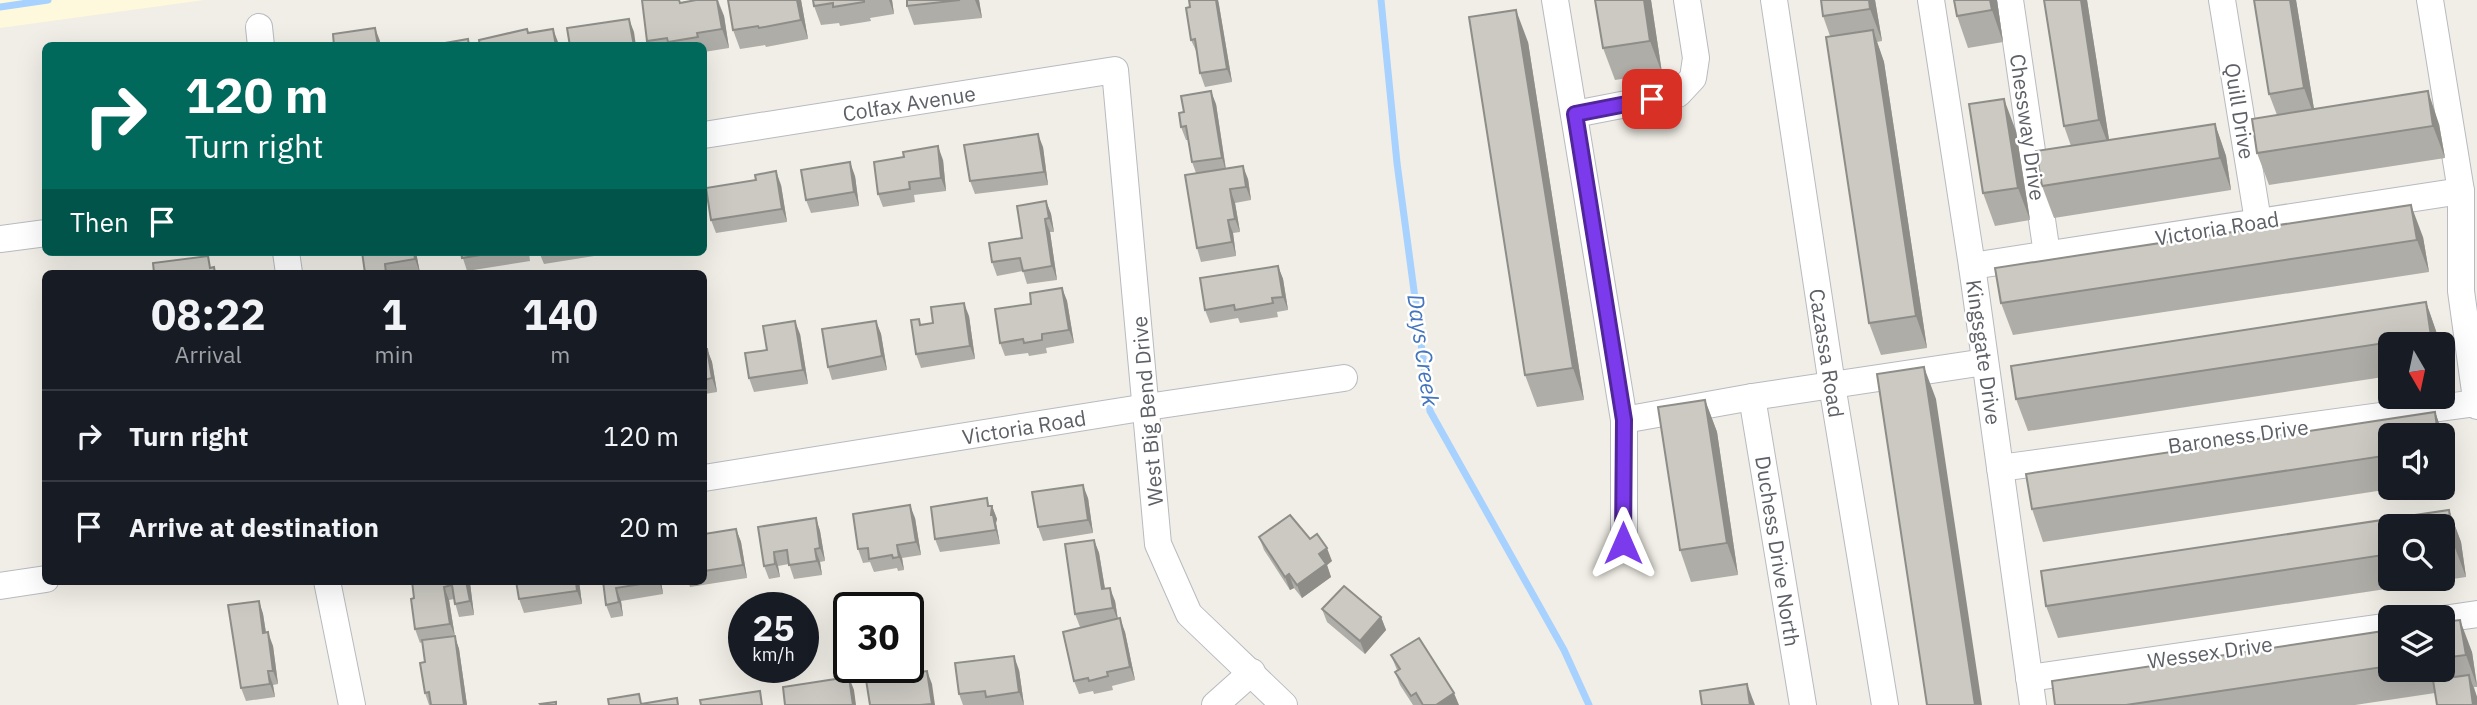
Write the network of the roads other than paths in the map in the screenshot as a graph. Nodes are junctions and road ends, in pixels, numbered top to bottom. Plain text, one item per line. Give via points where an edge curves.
1 (1555, 0) edge
2 (1687, 0) edge
3 (1774, 0) edge
4 (1931, 0) edge
5 (2010, 0) edge
6 (2222, 0) edge
7 (2430, 0) edge
8 (1115, 71) joint
9 (1575, 114) junction
10 (1988, 114) junction
11 (707, 135) edge
12 (2461, 191) junction
13 (2258, 221) junction
14 (42, 234) edge
15 (0, 239) edge
16 (2047, 254) junction
17 (1972, 266) junction
18 (2469, 289) edge
19 (1985, 362) junction
20 (1344, 379) dead end
21 (1832, 385) junction
22 (1752, 397) junction
23 (2477, 405) edge
24 (1147, 407) junction
25 (1624, 420) junction
26 (2000, 468) junction
27 (707, 478) edge
28 (1623, 543) dead end
29 (42, 580) edge
30 (328, 585) edge
31 (0, 586) edge
32 (2477, 614) edge
33 (2455, 617) edge
34 (2378, 628) edge
35 (1252, 672) junction
36 (2029, 678) junction
37 (352, 705) edge
38 (1215, 705) edge
39 (1284, 705) edge
40 (1803, 705) edge
41 (1885, 705) edge
42 (2033, 705) edge

1 - 9 street
2 - 9 street via 1696,58 1693,78 1678,94
3 - 21 street, Cazassa Road
4 - 10 street, Kingsgate Drive
5 - 10 street, Chessway Drive
6 - 13 street, Quill Drive
7 - 12 street
8 - 11 street, Colfax Avenue
8 - 24 street, West Big Bend Drive
9 - 25 street
10 - 16 street, Chessway Drive
10 - 17 street, Kingsgate Drive
12 - 13 street, Victoria Road
12 - 18 street
13 - 16 street, Victoria Road
14 - 15 street
16 - 17 street, Victoria Road
17 - 19 street, Kingsgate Drive
18 - 23 street
19 - 21 street
19 - 26 street, Kingsgate Drive
20 - 24 street, Victoria Road
21 - 22 street
21 - 41 street, Cazassa Road
22 - 25 street
22 - 40 street, Duchess Drive North
23 - 26 street, Baroness Drive
24 - 27 street, Victoria Road
24 - 35 street, West Big Bend Drive via 1158,544 1189,614
25 - 28 street
26 - 36 street, Kingsgate Drive
29 - 31 street
30 - 37 street
32 - 33 street
34 - 36 street, Wessex Drive
35 - 38 street
35 - 39 street, West Big Bend Drive
36 - 42 street, Kingsgate Drive

